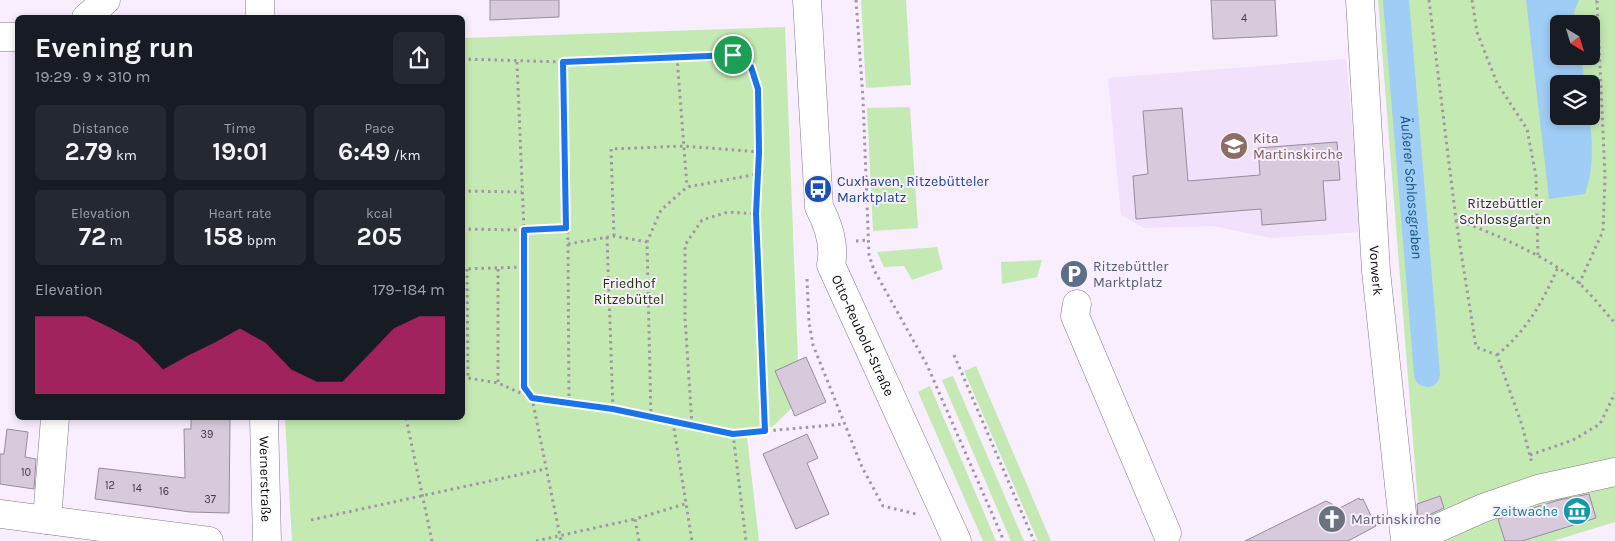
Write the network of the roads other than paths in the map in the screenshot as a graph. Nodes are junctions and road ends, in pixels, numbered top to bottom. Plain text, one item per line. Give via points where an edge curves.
1 (106, 0) edge
2 (260, 0) edge
3 (807, 0) edge
4 (1360, 0) edge
5 (89, 15) edge
6 (260, 15) edge
7 (0, 37) edge
8 (15, 37) edge
9 (55, 420) edge
10 (264, 420) edge
11 (1615, 472) edge
12 (0, 514) edge
13 (47, 520) junction
14 (1172, 531) joint
15 (209, 541) edge
16 (268, 541) edge
17 (957, 541) edge
18 (1405, 541) edge
19 (1409, 541) edge

1 - 5 street
2 - 6 street
3 - 17 street, Otto-Reubold-Straße via 819,207 833,254 831,264
4 - 18 street, Vorwerk via 1376,271
7 - 8 street
9 - 13 street
10 - 16 street, Wernerstraße
11 - 19 street via 1538,489 1483,508
12 - 13 street
13 - 15 street
14 - 14 street via 1128,414 1078,304 1075,316

